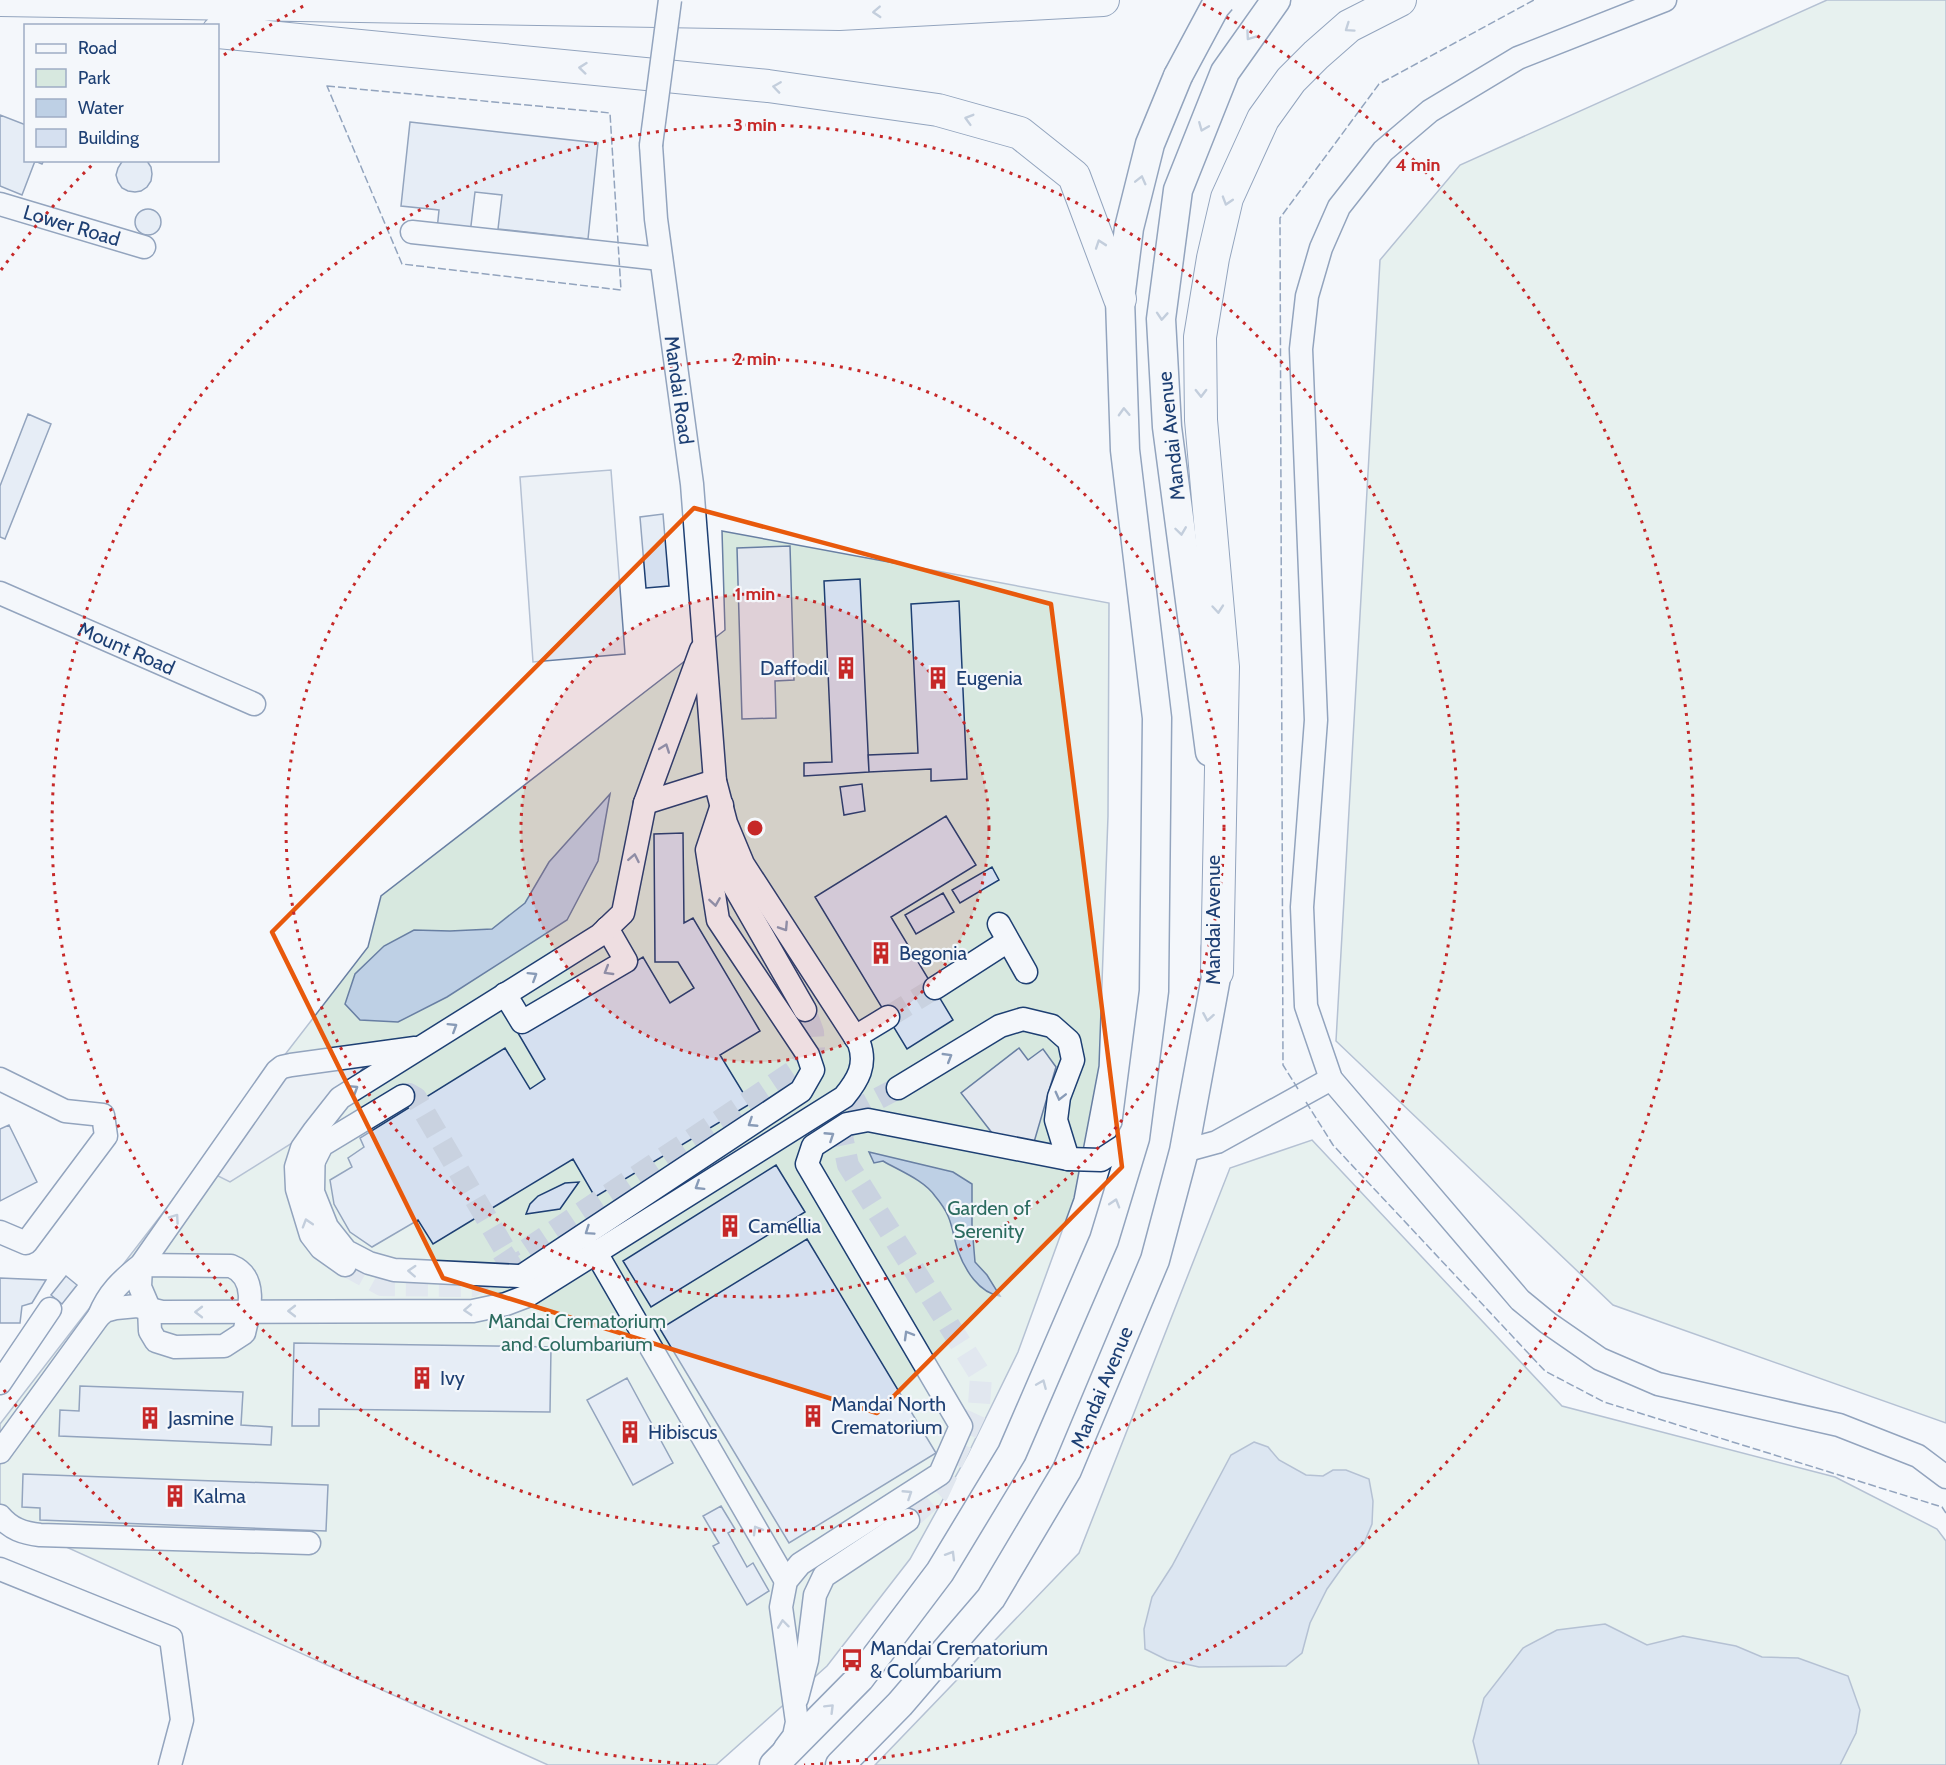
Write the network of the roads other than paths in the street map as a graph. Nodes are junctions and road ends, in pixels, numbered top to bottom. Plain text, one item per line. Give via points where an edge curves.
1 (0, 0) edge
2 (670, 0) edge
3 (1103, 0) edge
4 (1221, 0) edge
5 (1275, 0) edge
6 (1400, 0) edge
7 (1665, 0) edge
8 (85, 2) junction
9 (168, 24) edge
10 (219, 32) edge
11 (0, 204) edge
12 (412, 232) dead end
13 (144, 247) dead end
14 (661, 259) junction
15 (1120, 299) junction
16 (0, 592) edge
17 (705, 640) junction
18 (254, 704) dead end
19 (715, 781) junction
20 (645, 803) junction
21 (719, 815) junction
22 (607, 928) junction
23 (1026, 972) dead end
24 (1217, 972) junction
25 (934, 988) tunnel mouth
26 (505, 994) junction
27 (805, 1010) tunnel mouth
28 (888, 1017) tunnel mouth
29 (855, 1037) junction
30 (422, 1047) junction
31 (0, 1079) edge
32 (1331, 1079) junction
33 (898, 1088) tunnel mouth
34 (403, 1096) dead end
35 (1137, 1122) junction
36 (314, 1131) junction
37 (1184, 1151) junction
38 (1068, 1159) junction
39 (313, 1163) junction
40 (0, 1232) edge
41 (595, 1251) junction
42 (141, 1265) junction
43 (345, 1265) tunnel mouth
44 (522, 1276) junction
45 (555, 1278) junction
46 (148, 1308) junction
47 (50, 1309) dead end
48 (250, 1311) junction
49 (99, 1316) junction
50 (0, 1383) edge
51 (0, 1452) edge
52 (1946, 1478) edge
53 (0, 1516) edge
54 (908, 1520) tunnel mouth
55 (309, 1543) dead end
56 (0, 1569) edge
57 (786, 1581) junction
58 (795, 1706) junction
59 (170, 1765) edge
60 (773, 1765) edge
61 (840, 1765) edge

1 - 8 highway
2 - 14 street, Mandai Road, bridge via 651,145
3 -> 8 highway via 839,14
15 -> 4 main road, bridge via 1130,228 1150,144 1178,76
5 -> 24 main road, Mandai Avenue via 1225,72 1178,190 1161,319 1167,427 1210,740
6 -> 24 highway via 1349,26 1291,80 1263,119 1227,198 1213,258 1200,338 1201,420 1223,667
7 - 32 street via 1518,58 1430,111 1383,151 1339,207 1321,248 1307,296 1301,350 1316,720 1302,907 1306,1006
8 - 9 highway
15 -> 10 highway via 1074,176 1020,133 938,110 768,86
11 - 13 street, Lower Road
12 - 14 street
14 - 17 street, Mandai Road via 692,484
35 -> 15 main road via 1154,991 1157,718 1125,450
16 - 18 street, Mount Road
17 - 19 street, Mandai Road
20 -> 17 street
19 - 20 street
19 - 21 street, Mandai Road
22 -> 20 street via 623,913
21 - 27 street via 726,872
21 -> 29 street via 743,864
21 -> 44 street via 707,850 718,920 808,1055 813,1070 801,1091
26 -> 22 street
22 -> 26 street via 626,961 522,1022
23 - 25 street via 1004,932
24 -> 37 main road, Mandai Avenue
30 -> 26 street
28 - 29 street
29 -> 41 street via 864,1056 858,1077 844,1097
36 -> 30 street via 340,1098
42 -> 30 street via 282,1067
31 - 40 street via 65,1111 103,1115 106,1136 26,1243
32 - 37 street via 1217,1142
32 - 52 street via 1520,1300 1600,1359 1658,1384 1839,1425 1918,1456
33 -> 38 street via 999,1026 1023,1019 1052,1026 1069,1041 1073,1060 1059,1096 1056,1120
34 - 39 street via 322,1145
35 - 38 street via 1124,1145 1101,1160
60 -> 35 main road via 860,1678 940,1572 1012,1453 1104,1240
36 - 39 street
43 -> 36 street via 321,1248 311,1235 297,1189 296,1167 302,1148
37 - 61 main road, Mandai Avenue via 1155,1260 1067,1470 991,1598 900,1704
57 -> 38 street via 800,1564 940,1474 961,1426 807,1164 813,1146 847,1124 868,1120
44 -> 39 street via 394,1270 346,1251 327,1227 313,1192
41 - 45 street
57 -> 41 street
42 - 46 street via 140,1287
42 - 48 street via 239,1269 247,1277
42 - 49 street via 117,1285
44 - 45 street
45 -> 48 street via 527,1296 473,1311
48 -> 46 street via 162,1312
46 - 48 street via 150,1331 156,1341 175,1347 224,1346 244,1333
46 - 49 street via 125,1306
47 - 50 street
49 - 51 street
53 - 55 street via 21,1532 40,1535
54 - 58 street via 824,1576 815,1595 807,1660
56 - 59 street via 171,1638 182,1720
58 -> 57 street via 781,1607
58 - 60 street via 794,1736

